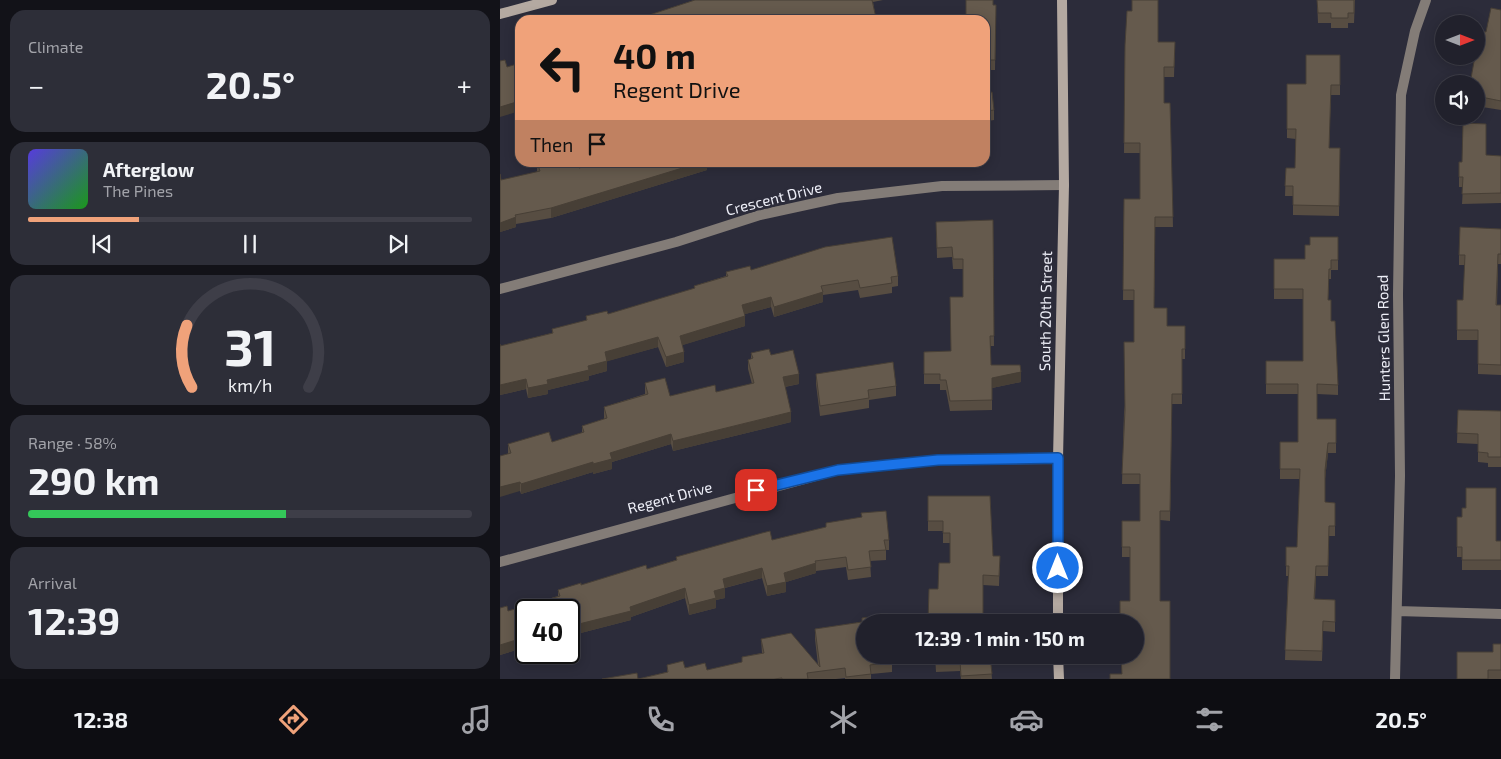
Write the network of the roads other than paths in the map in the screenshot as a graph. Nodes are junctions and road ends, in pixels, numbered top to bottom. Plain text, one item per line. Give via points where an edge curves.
1 (552, 0) edge
2 (1062, 0) edge
3 (1426, 0) edge
4 (500, 14) edge
5 (1064, 185) junction
6 (500, 289) edge
7 (1058, 458) junction
8 (500, 562) edge
9 (1397, 612) junction
10 (1058, 614) edge
11 (1501, 614) edge
12 (1058, 664) edge
13 (1058, 679) edge
14 (1395, 679) edge

1 - 4 street
2 - 5 street, South 20th Street
3 - 9 street, Hunters Glen Road via 1415,31 1401,95
5 - 6 street, Crescent Drive via 942,186 838,198 760,215 676,242
5 - 7 street, South 20th Street
7 - 8 street, Regent Drive via 938,460 838,470
7 - 10 street, South 20th Street
9 - 11 street
9 - 14 street, Hunters Glen Road
12 - 13 street

